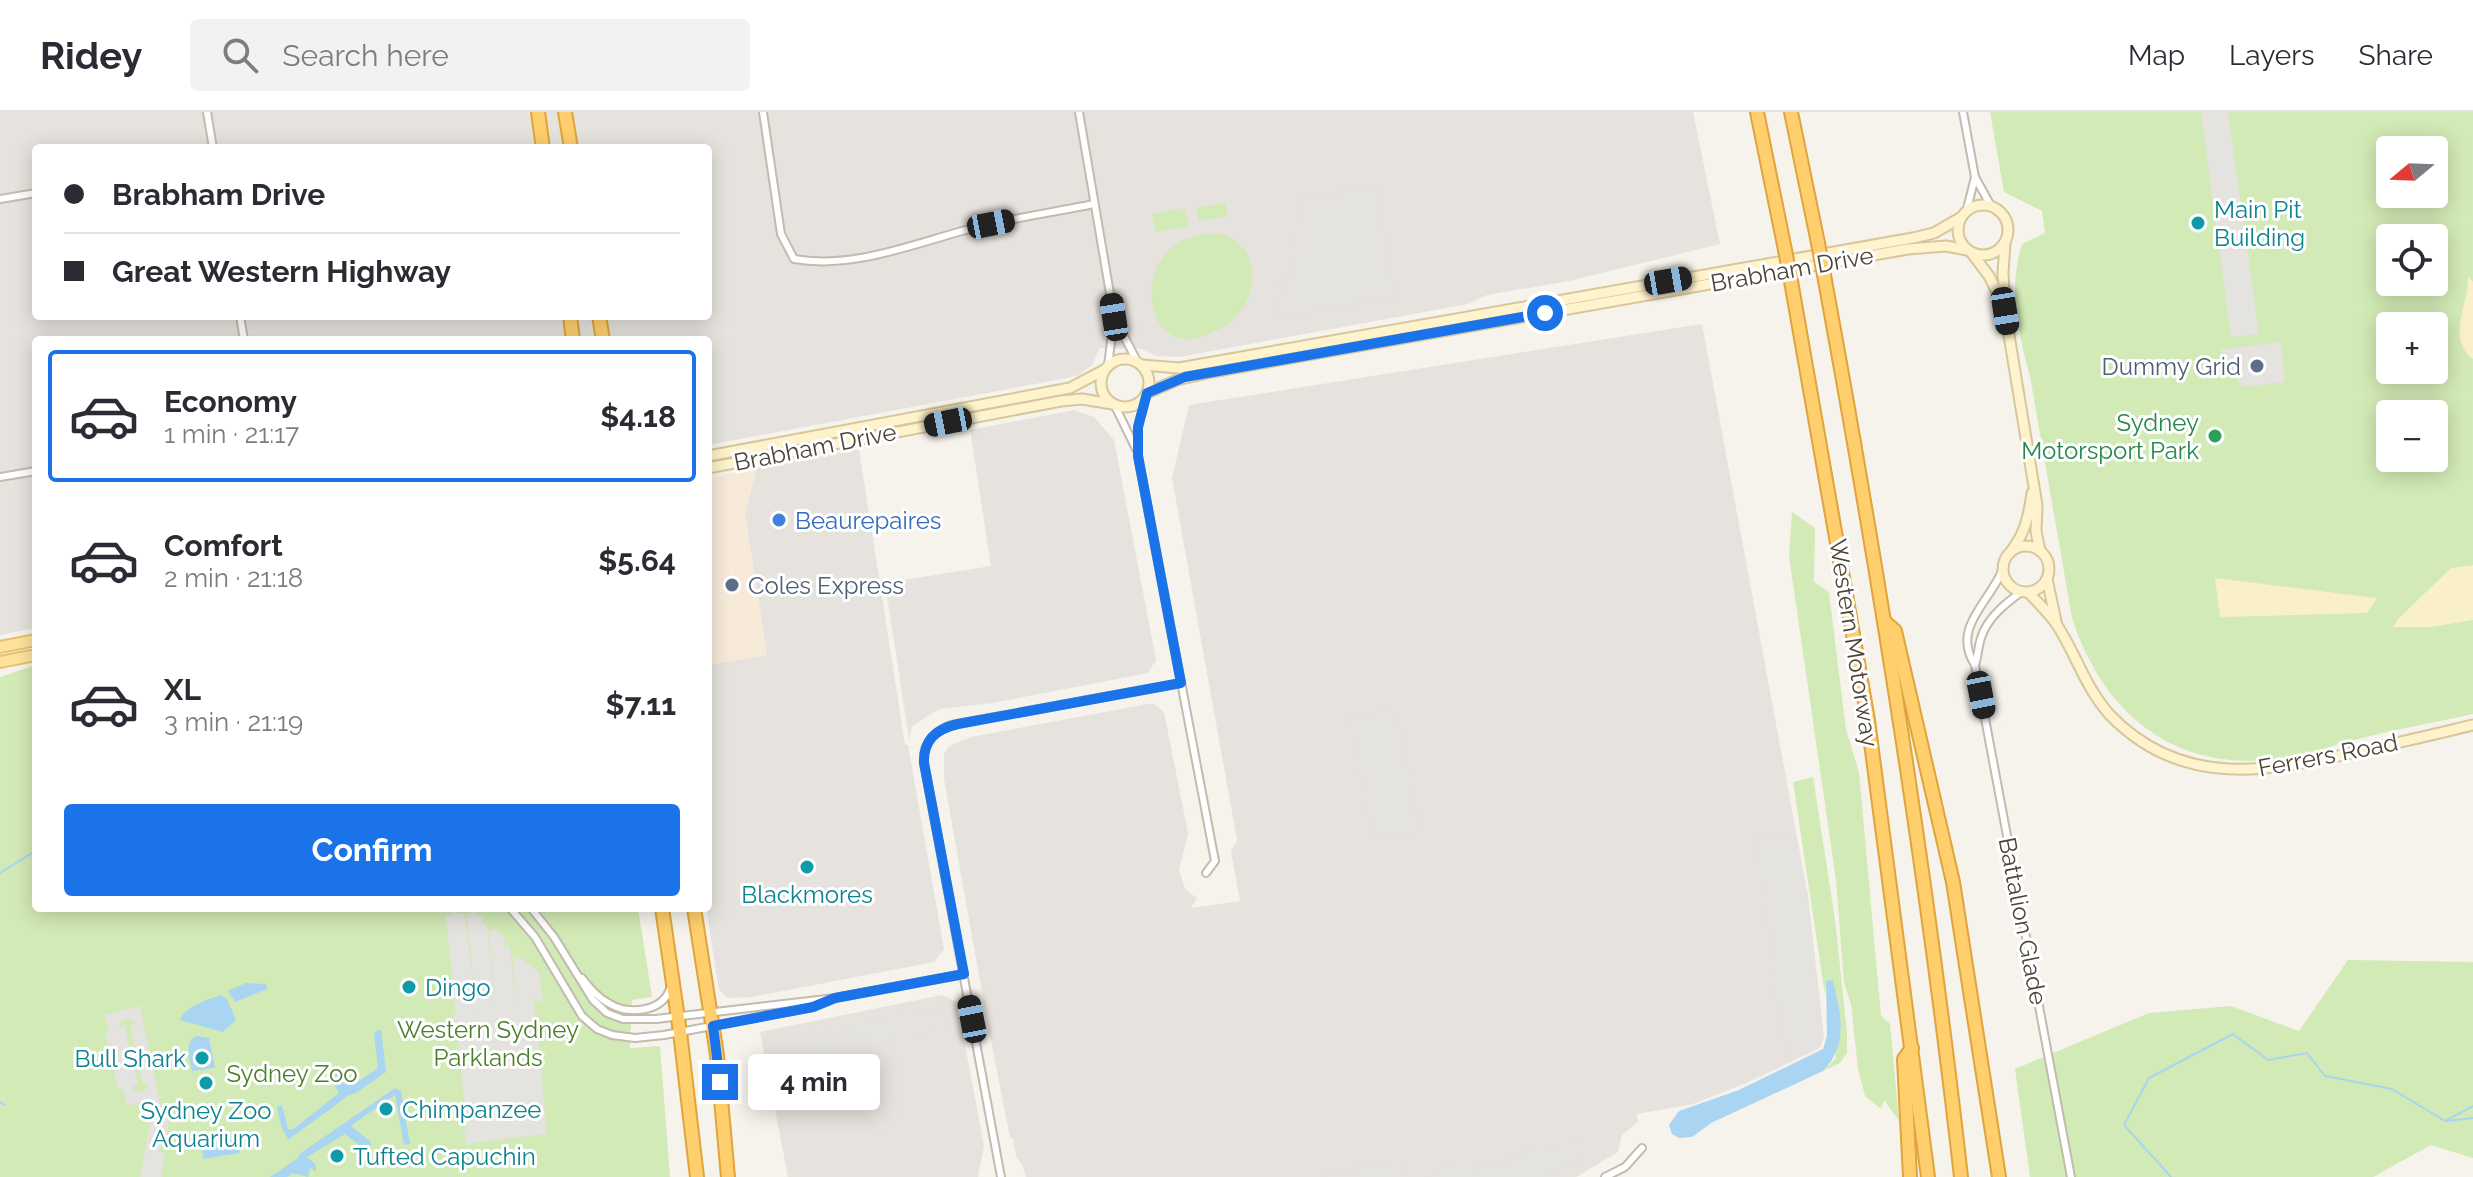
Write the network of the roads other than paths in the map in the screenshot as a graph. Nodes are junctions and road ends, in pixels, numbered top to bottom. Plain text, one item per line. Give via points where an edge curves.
1 (207, 112) edge
2 (538, 112) edge
3 (565, 112) edge
4 (763, 112) edge
5 (1079, 112) edge
6 (1757, 112) edge
7 (1791, 112) edge
8 (1963, 112) edge
9 (212, 144) edge
10 (542, 144) edge
11 (570, 144) edge
12 (1975, 177) junction
13 (32, 194) edge
14 (0, 199) edge
15 (1094, 204) junction
16 (1991, 206) junction
17 (1967, 209) junction
18 (1960, 218) junction
19 (2005, 242) junction
20 (1969, 251) junction
21 (2005, 311) junction
22 (1114, 317) junction
23 (1140, 364) junction
24 (1106, 368) junction
25 (1146, 394) junction
26 (1113, 405) junction
27 (712, 455) edge
28 (1138, 456) junction
29 (712, 467) edge
30 (32, 472) edge
31 (0, 477) edge
32 (2033, 482) junction
33 (2011, 551) junction
34 (2040, 551) junction
35 (2002, 571) junction
36 (2047, 579) junction
37 (2025, 592) junction
38 (1885, 622) junction
39 (2057, 624) junction
40 (32, 641) edge
41 (0, 647) edge
42 (32, 656) edge
43 (0, 664) edge
44 (1975, 665) junction
45 (1181, 683) junction
46 (2473, 725) edge
47 (1206, 873) dead end
48 (513, 912) edge
49 (534, 912) edge
50 (663, 912) edge
51 (695, 912) edge
52 (568, 960) junction
53 (964, 974) junction
54 (672, 979) junction
55 (835, 998) junction
56 (678, 1017) junction
57 (712, 1020) junction
58 (680, 1032) junction
59 (1912, 1048) junction
60 (1642, 1148) dead end
61 (697, 1177) edge
62 (728, 1177) edge
63 (1001, 1177) edge
64 (1605, 1177) edge
65 (1910, 1177) edge
66 (1928, 1177) edge
67 (1961, 1177) edge
68 (1999, 1177) edge
69 (2071, 1177) edge

1 - 9 street
2 - 10 highway
3 - 11 highway
4 - 15 street via 781,234 794,259 816,263 876,254
5 - 15 street
6 - 59 highway, Western Motorway, bridge via 1868,720
7 - 38 highway, Western Motorway, bridge
8 - 12 street
12 - 16 street
12 - 17 street
13 - 14 street
15 - 22 street
16 - 17 main road
16 - 19 main road via 2006,220
17 - 18 main road
18 - 20 main road via 1959,238
18 - 23 main road, Brabham Drive via 1913,238 1179,368
19 - 20 main road via 1990,254
19 - 21 main road
20 - 21 main road via 1989,276
20 - 25 main road, Brabham Drive via 1933,246 1893,251 1212,372
21 - 32 main road
22 - 23 street
22 - 24 street
23 - 24 main road via 1122,359
23 - 25 main road via 1149,378
24 - 26 main road via 1101,389
24 - 27 main road, Brabham Drive via 1070,388
25 - 26 main road via 1132,407
25 - 28 street
26 - 28 street
26 - 29 main road, Brabham Drive via 1061,401
28 - 45 street
30 - 31 street
32 - 33 main road via 2029,516
32 - 34 main road
33 - 34 main road via 2026,546
33 - 35 main road
34 - 36 main road via 2048,564
35 - 37 main road via 2008,585
35 - 44 street, Battalion Glade via 1969,629 1967,652
36 - 37 main road
36 - 39 main road, Ferrers Road
37 - 39 main road, Ferrers Road
37 - 44 street, Battalion Glade via 2004,604 1990,621
38 - 67 highway, Western Motorway via 1915,809
38 - 68 highway via 1895,631 1953,882
39 - 46 main road, Ferrers Road via 2083,677 2110,715 2150,746 2198,765 2269,770
40 - 41 main road
42 - 43 main road
44 - 69 street, Battalion Glade
45 - 47 street via 1215,861
45 - 53 street via 958,724 931,737 924,763
48 - 58 street via 590,1024 627,1038
49 - 52 street
50 - 54 highway
51 - 57 highway
52 - 54 street via 596,995 626,1009 661,1003
52 - 56 street via 607,1013 634,1020
53 - 55 street
53 - 63 street
54 - 56 highway
55 - 57 street
55 - 57 street via 813,1007
56 - 57 street
56 - 58 highway
57 - 58 street
57 - 62 highway
58 - 61 highway
59 - 65 highway via 1904,1059
59 - 66 highway, Western Motorway
60 - 64 street via 1625,1167

